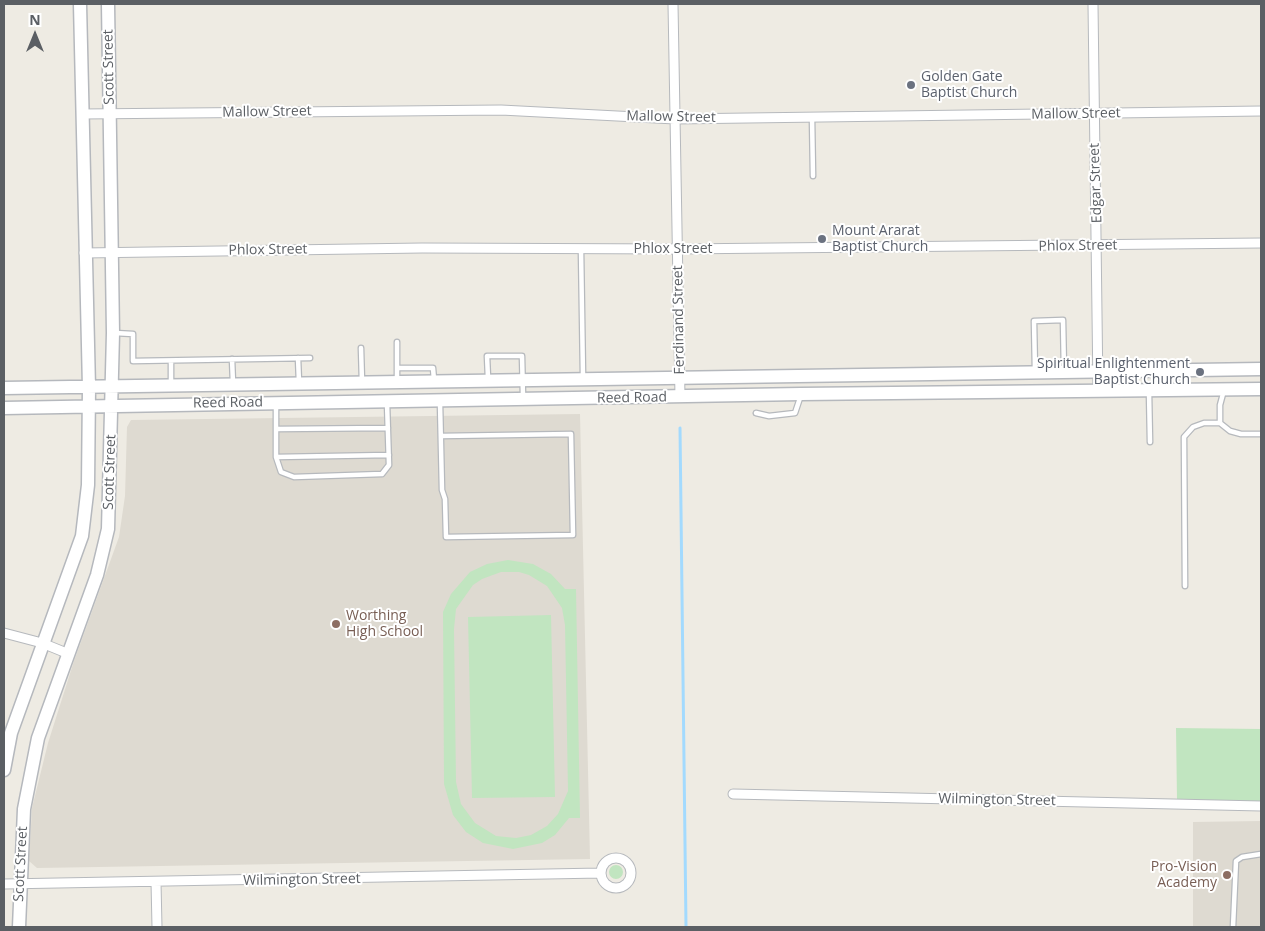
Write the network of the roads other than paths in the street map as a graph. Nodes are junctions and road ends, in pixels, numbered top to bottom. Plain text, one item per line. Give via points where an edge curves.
1 (80, 4) edge
2 (108, 4) edge
3 (673, 4) edge
4 (1093, 4) edge
5 (1261, 111) edge
6 (82, 114) junction
7 (110, 114) junction
8 (1094, 114) junction
9 (812, 117) junction
10 (675, 118) junction
11 (813, 176) dead end
12 (1261, 244) edge
13 (1098, 246) junction
14 (581, 249) junction
15 (678, 249) junction
16 (84, 252) junction
17 (112, 252) junction
18 (114, 333) junction
19 (397, 342) dead end
20 (361, 348) dead end
21 (298, 358) junction
22 (310, 358) dead end
23 (232, 359) junction
24 (171, 360) junction
25 (397, 368) junction
26 (1261, 369) edge
27 (1224, 370) junction
28 (1064, 372) junction
29 (1098, 372) junction
30 (1035, 373) junction
31 (953, 375) junction
32 (801, 378) junction
33 (680, 379) junction
34 (583, 380) junction
35 (434, 381) junction
36 (488, 381) junction
37 (522, 381) junction
38 (362, 382) junction
39 (397, 382) junction
40 (277, 383) junction
41 (299, 383) junction
42 (233, 384) junction
43 (171, 386) junction
44 (113, 387) junction
45 (4, 388) edge
46 (89, 388) junction
47 (1224, 389) junction
48 (1261, 389) edge
49 (1149, 390) junction
50 (1098, 391) junction
51 (954, 393) junction
52 (802, 394) junction
53 (680, 397) junction
54 (523, 400) junction
55 (440, 401) junction
56 (276, 402) junction
57 (387, 402) junction
58 (113, 405) junction
59 (89, 406) junction
60 (4, 408) edge
61 (756, 412) dead end
62 (1220, 423) junction
63 (388, 428) junction
64 (276, 430) junction
65 (1261, 434) edge
66 (441, 436) junction
67 (1150, 442) dead end
68 (389, 455) junction
69 (276, 456) junction
70 (1185, 586) dead end
71 (4, 632) edge
72 (42, 643) junction
73 (69, 654) junction
74 (4, 770) edge
75 (733, 794) dead end
76 (1261, 806) edge
77 (1261, 854) edge
78 (601, 873) dead end
79 (156, 882) junction
80 (4, 884) edge
81 (19, 884) junction
82 (18, 927) edge
83 (157, 927) edge
84 (1233, 927) edge

1 - 6 street, Scott Street
2 - 7 street, Scott Street
3 - 10 street, Ferdinand Street
4 - 8 street, Edgar Street
5 - 8 street, Mallow Street
6 - 7 street, Mallow Street
6 - 16 street, Scott Street
7 - 10 street, Mallow Street via 501,110
7 - 17 street, Scott Street
8 - 9 street, Mallow Street
8 - 13 street, Edgar Street
9 - 10 street, Mallow Street
9 - 11 lane
10 - 15 street, Ferdinand Street
12 - 13 street, Phlox Street
13 - 15 street, Phlox Street
13 - 29 street, Edgar Street
14 - 15 street, Phlox Street
14 - 17 street, Phlox Street
14 - 34 lane
15 - 33 street, Ferdinand Street
16 - 17 street, Phlox Street
16 - 46 street, Scott Street
17 - 18 street, Scott Street
18 - 24 lane via 133,334 133,361
18 - 44 street, Scott Street
19 - 25 lane
20 - 38 lane
21 - 22 lane
21 - 23 lane
21 - 41 lane
23 - 24 lane
23 - 42 lane
24 - 43 lane
25 - 35 lane via 434,368
25 - 39 lane
26 - 27 street, Reed Road
27 - 29 street, Reed Road
27 - 47 street
28 - 29 street, Reed Road
28 - 30 street, Reed Road
28 - 30 lane via 1063,320 1034,321
29 - 50 street, Edgar Street
30 - 31 street, Reed Road
31 - 32 street, Reed Road
31 - 51 street
32 - 33 street, Reed Road
32 - 52 street
33 - 34 street, Reed Road
33 - 53 street, Ferdinand Street
34 - 37 street, Reed Road
35 - 36 street, Reed Road
35 - 39 street, Reed Road
36 - 37 street, Reed Road
36 - 37 lane via 487,356 522,356
37 - 54 lane
38 - 39 street, Reed Road
38 - 41 street, Reed Road
40 - 41 street, Reed Road
40 - 42 street, Reed Road
40 - 56 street
42 - 43 street, Reed Road
43 - 44 street, Reed Road
44 - 46 street, Reed Road
44 - 58 street, Scott Street
45 - 46 street, Reed Road
46 - 59 street, Scott Street
47 - 48 street, Reed Road
47 - 49 street, Reed Road
47 - 62 lane
49 - 50 street, Reed Road
49 - 67 lane
50 - 51 street, Reed Road
51 - 52 street, Reed Road
52 - 53 street, Reed Road
52 - 61 lane via 795,412 769,416
53 - 54 street, Reed Road
54 - 55 street, Reed Road
55 - 57 street, Reed Road
55 - 66 lane
56 - 57 street, Reed Road
56 - 58 street, Reed Road
56 - 64 lane
57 - 63 lane
58 - 59 street, Reed Road
58 - 73 street, Scott Street via 108,529 97,575
59 - 60 street, Reed Road
59 - 72 street, Scott Street via 88,485 82,536
62 - 65 lane via 1241,434
62 - 70 lane via 1193,427 1184,437
63 - 64 lane
63 - 68 lane
64 - 69 lane
66 - 66 lane via 571,434 573,535 446,537
68 - 69 lane
68 - 69 lane via 389,465 382,474 294,477 281,472
71 - 72 street
72 - 73 street
72 - 74 street, Scott Street via 11,733
73 - 81 street, Scott Street via 38,738 24,809
75 - 76 street, Wilmington Street
77 - 84 lane via 1236,861
78 - 79 street, Wilmington Street
79 - 81 street, Wilmington Street
79 - 83 street
80 - 81 street, Wilmington Street
81 - 82 street, Scott Street

